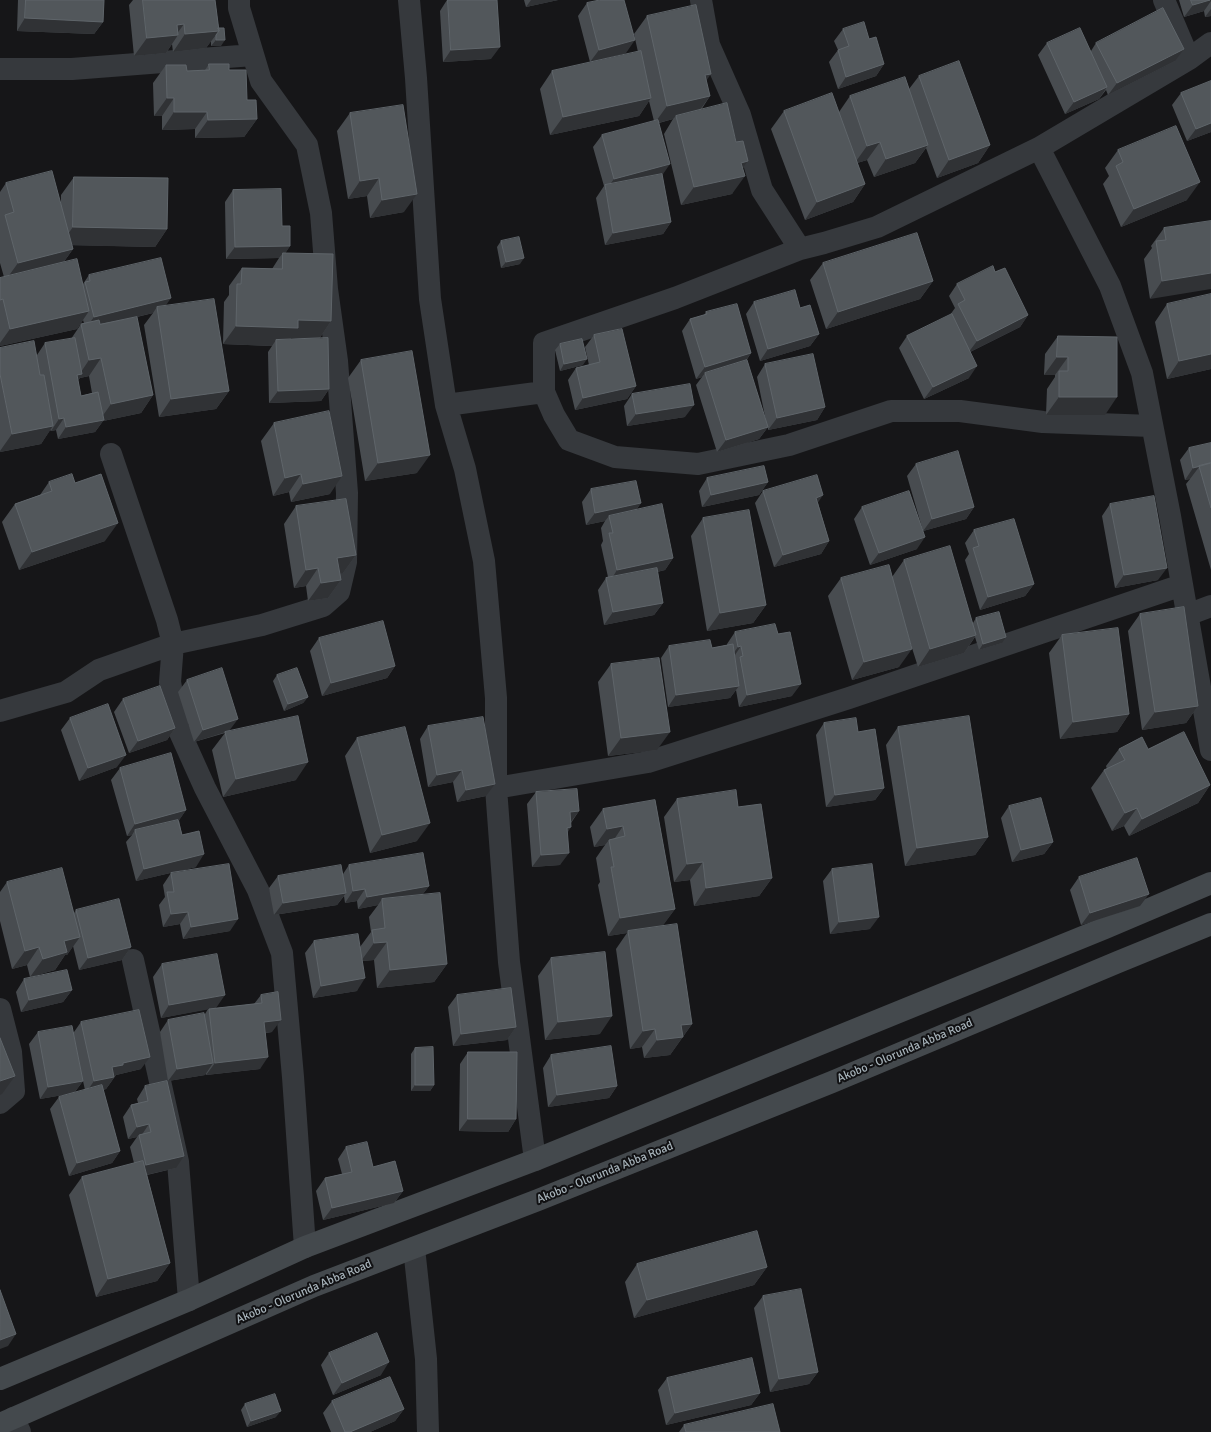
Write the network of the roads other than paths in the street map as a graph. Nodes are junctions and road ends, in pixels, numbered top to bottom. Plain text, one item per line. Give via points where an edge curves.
1 (239, 0) edge
2 (409, 0) edge
3 (1164, 0) edge
4 (703, 1) edge
5 (1211, 43) edge
6 (253, 55) junction
7 (1189, 59) junction
8 (0, 69) edge
9 (1039, 148) junction
10 (800, 249) junction
11 (544, 392) junction
12 (446, 404) junction
13 (1152, 426) junction
14 (111, 454) dead end
15 (1182, 585) junction
16 (1211, 606) edge
17 (1187, 614) junction
18 (173, 644) junction
19 (0, 711) edge
20 (1211, 750) edge
21 (496, 788) junction
22 (1211, 883) edge
23 (1211, 924) edge
24 (133, 960) dead end
25 (0, 1009) edge
26 (0, 1103) edge
27 (535, 1160) junction
28 (305, 1247) junction
29 (414, 1248) junction
30 (189, 1300) junction
31 (0, 1379) edge
32 (11, 1425) edge
33 (428, 1432) edge

1 - 6 street
2 - 12 street via 430,299
3 - 7 street
4 - 10 street via 709,45 740,115 762,190
5 - 7 street
6 - 8 street via 72,69
6 - 18 street via 261,81 307,146 321,213 326,289 337,362 347,493 346,562 339,592 323,606 262,625
7 - 9 street
9 - 10 street via 877,227
9 - 13 street via 1110,286 1142,373
10 - 11 street via 675,298 544,343
11 - 12 street
11 - 13 street via 569,440 615,457 698,464 789,445 891,411 960,411 1043,422
12 - 21 street via 465,469 484,562 496,698
13 - 15 street
14 - 18 street
15 - 17 street
15 - 21 street via 856,696 648,762
16 - 17 street
17 - 20 street
18 - 19 street via 99,670 66,692
18 - 28 street via 170,682 178,728 205,788 258,890 282,953
21 - 27 street via 509,962
22 - 27 main road
23 - 29 main road, Akobo - Olorunda Abba Road via 832,1082
24 - 30 street via 178,1162
25 - 26 street via 11,1052 14,1091
27 - 28 main road
28 - 30 main road
29 - 32 main road, Akobo - Olorunda Abba Road via 314,1286
29 - 33 street via 426,1359
30 - 31 main road

